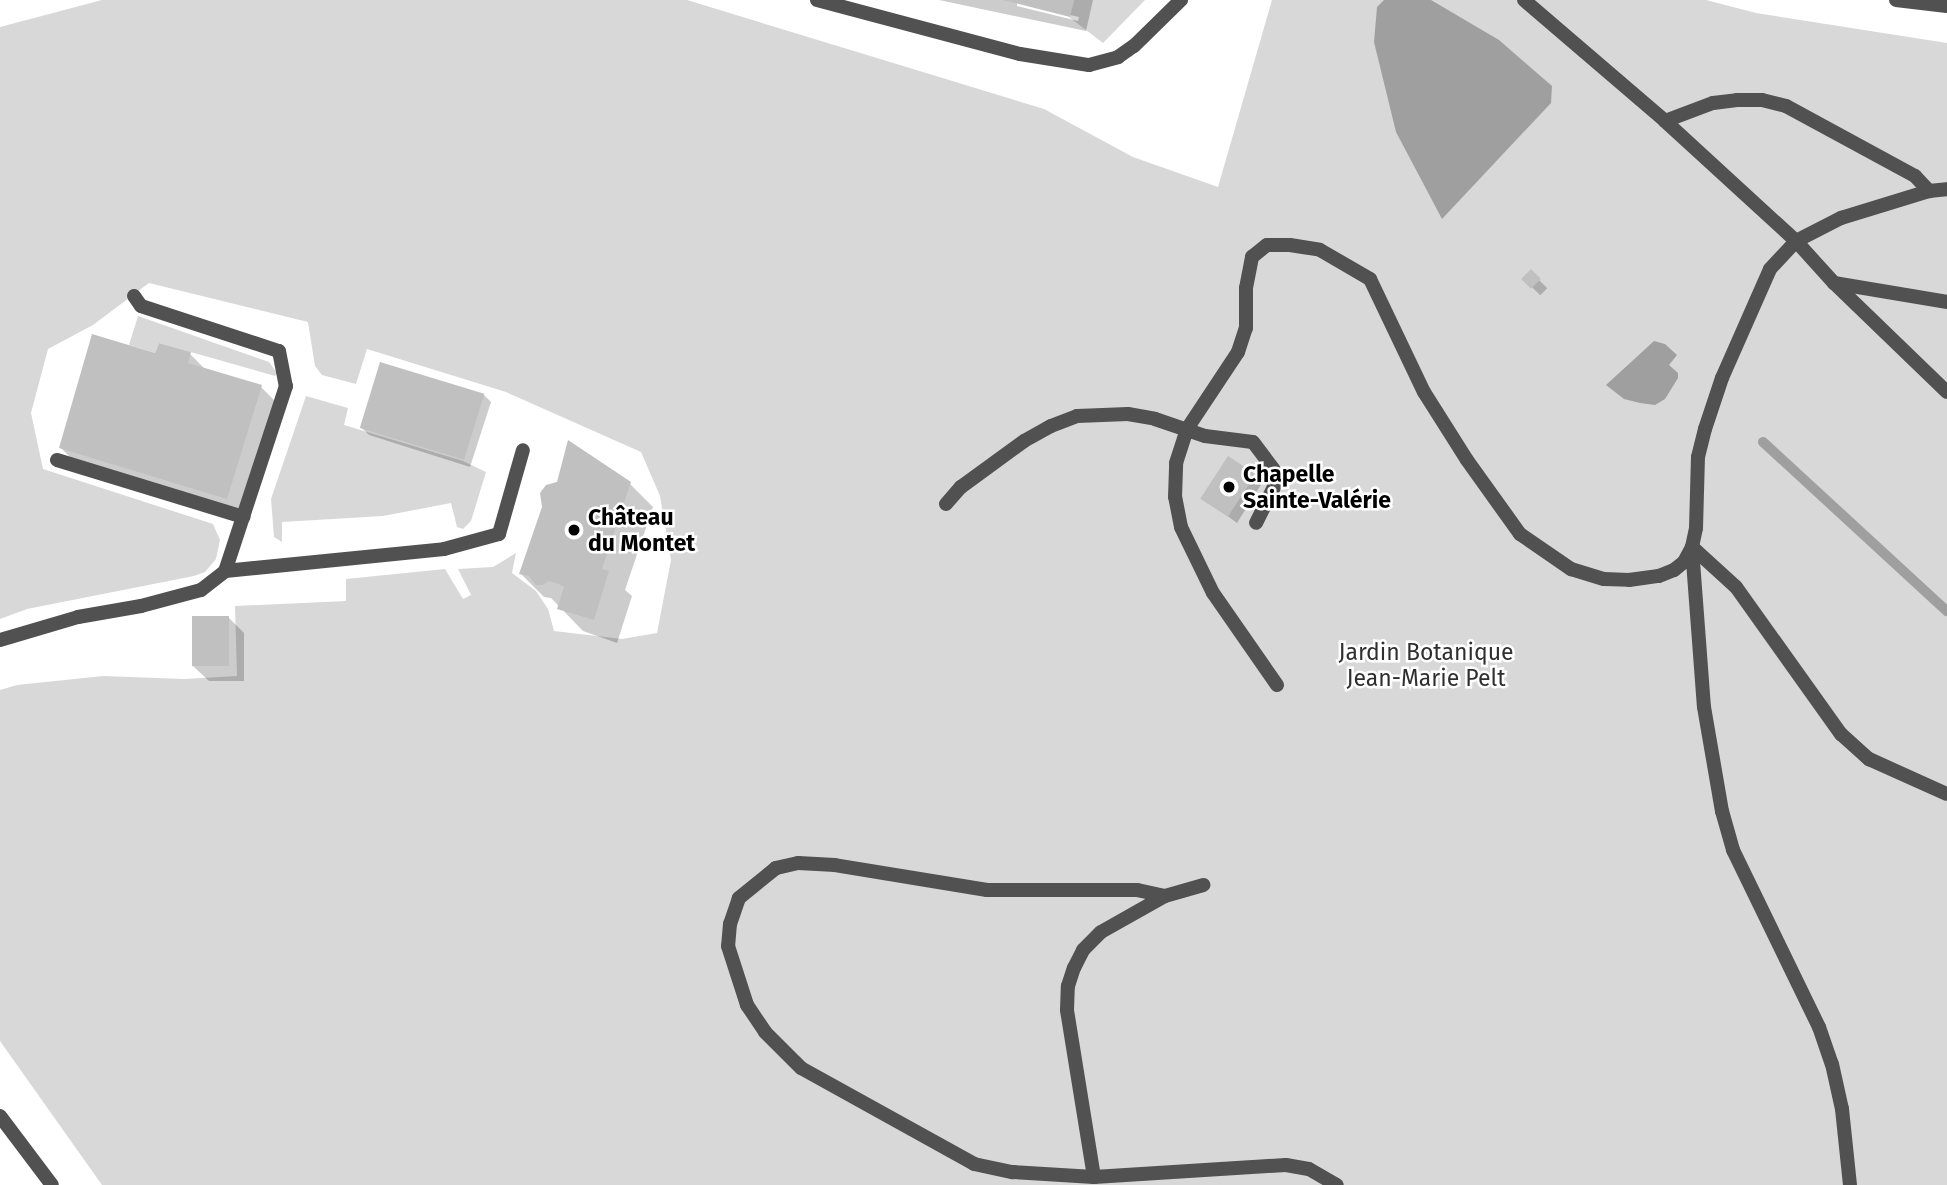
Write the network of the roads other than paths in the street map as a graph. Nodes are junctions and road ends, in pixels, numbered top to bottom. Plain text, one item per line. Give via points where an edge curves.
1 (817, 0) edge
2 (1181, 0) edge
3 (1524, 0) edge
4 (1896, 0) edge
5 (1947, 6) edge
6 (1665, 121) junction
7 (1947, 189) edge
8 (1929, 191) junction
9 (1796, 241) junction
10 (1834, 283) junction
11 (134, 296) dead end
12 (1947, 302) edge
13 (1947, 392) edge
14 (1187, 429) junction
15 (523, 450) dead end
16 (57, 460) dead end
17 (946, 504) dead end
18 (244, 517) junction
19 (1256, 523) dead end
20 (1692, 547) junction
21 (225, 571) junction
22 (0, 640) edge
23 (1278, 685) dead end
24 (1947, 794) edge
25 (1203, 886) dead end
26 (1165, 896) junction
27 (0, 1116) edge
28 (1094, 1177) junction
29 (52, 1185) edge
30 (1337, 1185) edge
31 (1850, 1185) edge

1 - 2 street via 1020,54 1089,65 1118,57 1134,46
3 - 6 street
4 - 5 street
6 - 8 street via 1725,102 1762,100 1786,106 1915,176
6 - 9 street
7 - 8 street
8 - 9 street via 1841,218
9 - 10 street
9 - 20 street via 1770,269 1722,378 1698,457
10 - 12 street
10 - 13 street
11 - 18 street via 141,306 279,351 286,386
14 - 17 street via 1128,414 1077,416 1024,441 961,487
14 - 19 street via 1253,442 1265,455 1273,469 1274,486
14 - 20 street via 1238,352 1246,328 1252,257 1267,245 1320,250 1370,279 1424,392 1520,534 1571,569 1604,579 1659,576 1684,562
14 - 23 street via 1175,463 1181,527 1213,593
15 - 21 street via 499,534 444,549
16 - 18 street
18 - 21 street
20 - 24 street via 1737,587 1841,734 1869,760
20 - 31 street via 1704,706 1722,811 1733,850 1819,1027 1832,1064
21 - 22 street via 201,590
25 - 26 street
26 - 28 street via 1101,932 1083,950 1068,986 1072,1047
26 - 28 street via 1116,890 987,890 798,863 776,868 754,883 739,898 730,923 728,946 747,1005 765,1032 801,1068 974,1164 1013,1172
27 - 29 street
28 - 30 street via 1286,1165 1309,1169

